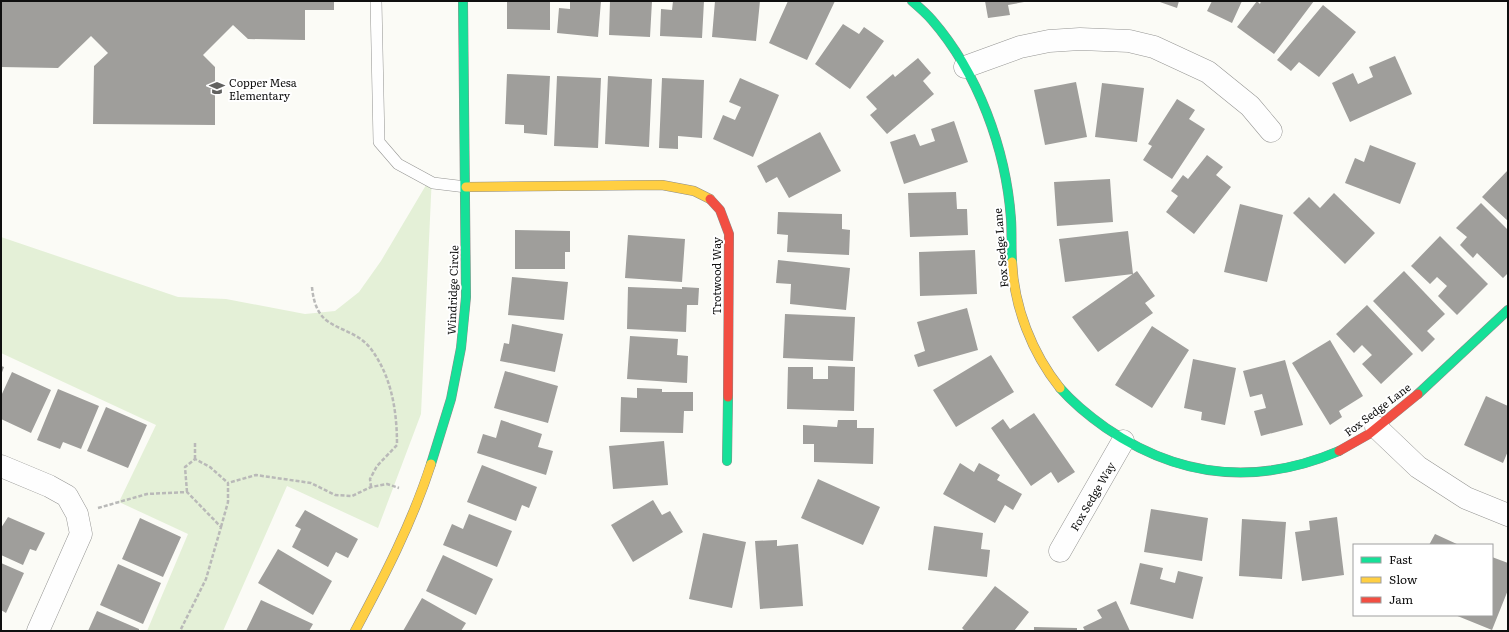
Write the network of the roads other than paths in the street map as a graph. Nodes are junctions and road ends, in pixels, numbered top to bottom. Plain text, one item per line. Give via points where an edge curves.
1 (376, 1) edge
2 (464, 1) edge
3 (912, 1) edge
4 (965, 67) junction
5 (1271, 132) dead end
6 (466, 187) junction
7 (1508, 310) edge
8 (1376, 427) junction
9 (1123, 441) junction
10 (727, 461) dead end
11 (1, 466) edge
12 (1508, 515) edge
13 (1060, 551) dead end
14 (38, 631) edge
15 (355, 631) edge

1 - 6 lane via 378,142 398,164 433,183
2 - 6 street, Windridge Circle
3 - 4 street, Fox Sedge Lane via 933,21
4 - 5 street via 1020,47 1049,41 1129,41 1154,47 1208,72 1250,106
4 - 9 street, Fox Sedge Lane via 995,138 1004,172 1011,219 1012,269 1026,329 1040,359 1056,383 1078,407
6 - 10 street, Trotwood Way via 662,185 697,192 720,209 729,234
6 - 15 street, Windridge Circle via 466,297 461,348 451,399 421,495 382,581
7 - 8 street, Fox Sedge Lane via 1410,400
8 - 9 street, Fox Sedge Lane via 1350,445 1323,458 1290,468 1257,472 1220,473 1189,468 1161,460
8 - 12 street via 1418,467 1466,498
9 - 13 street, Fox Sedge Way
11 - 14 street via 67,496 77,514 81,534

